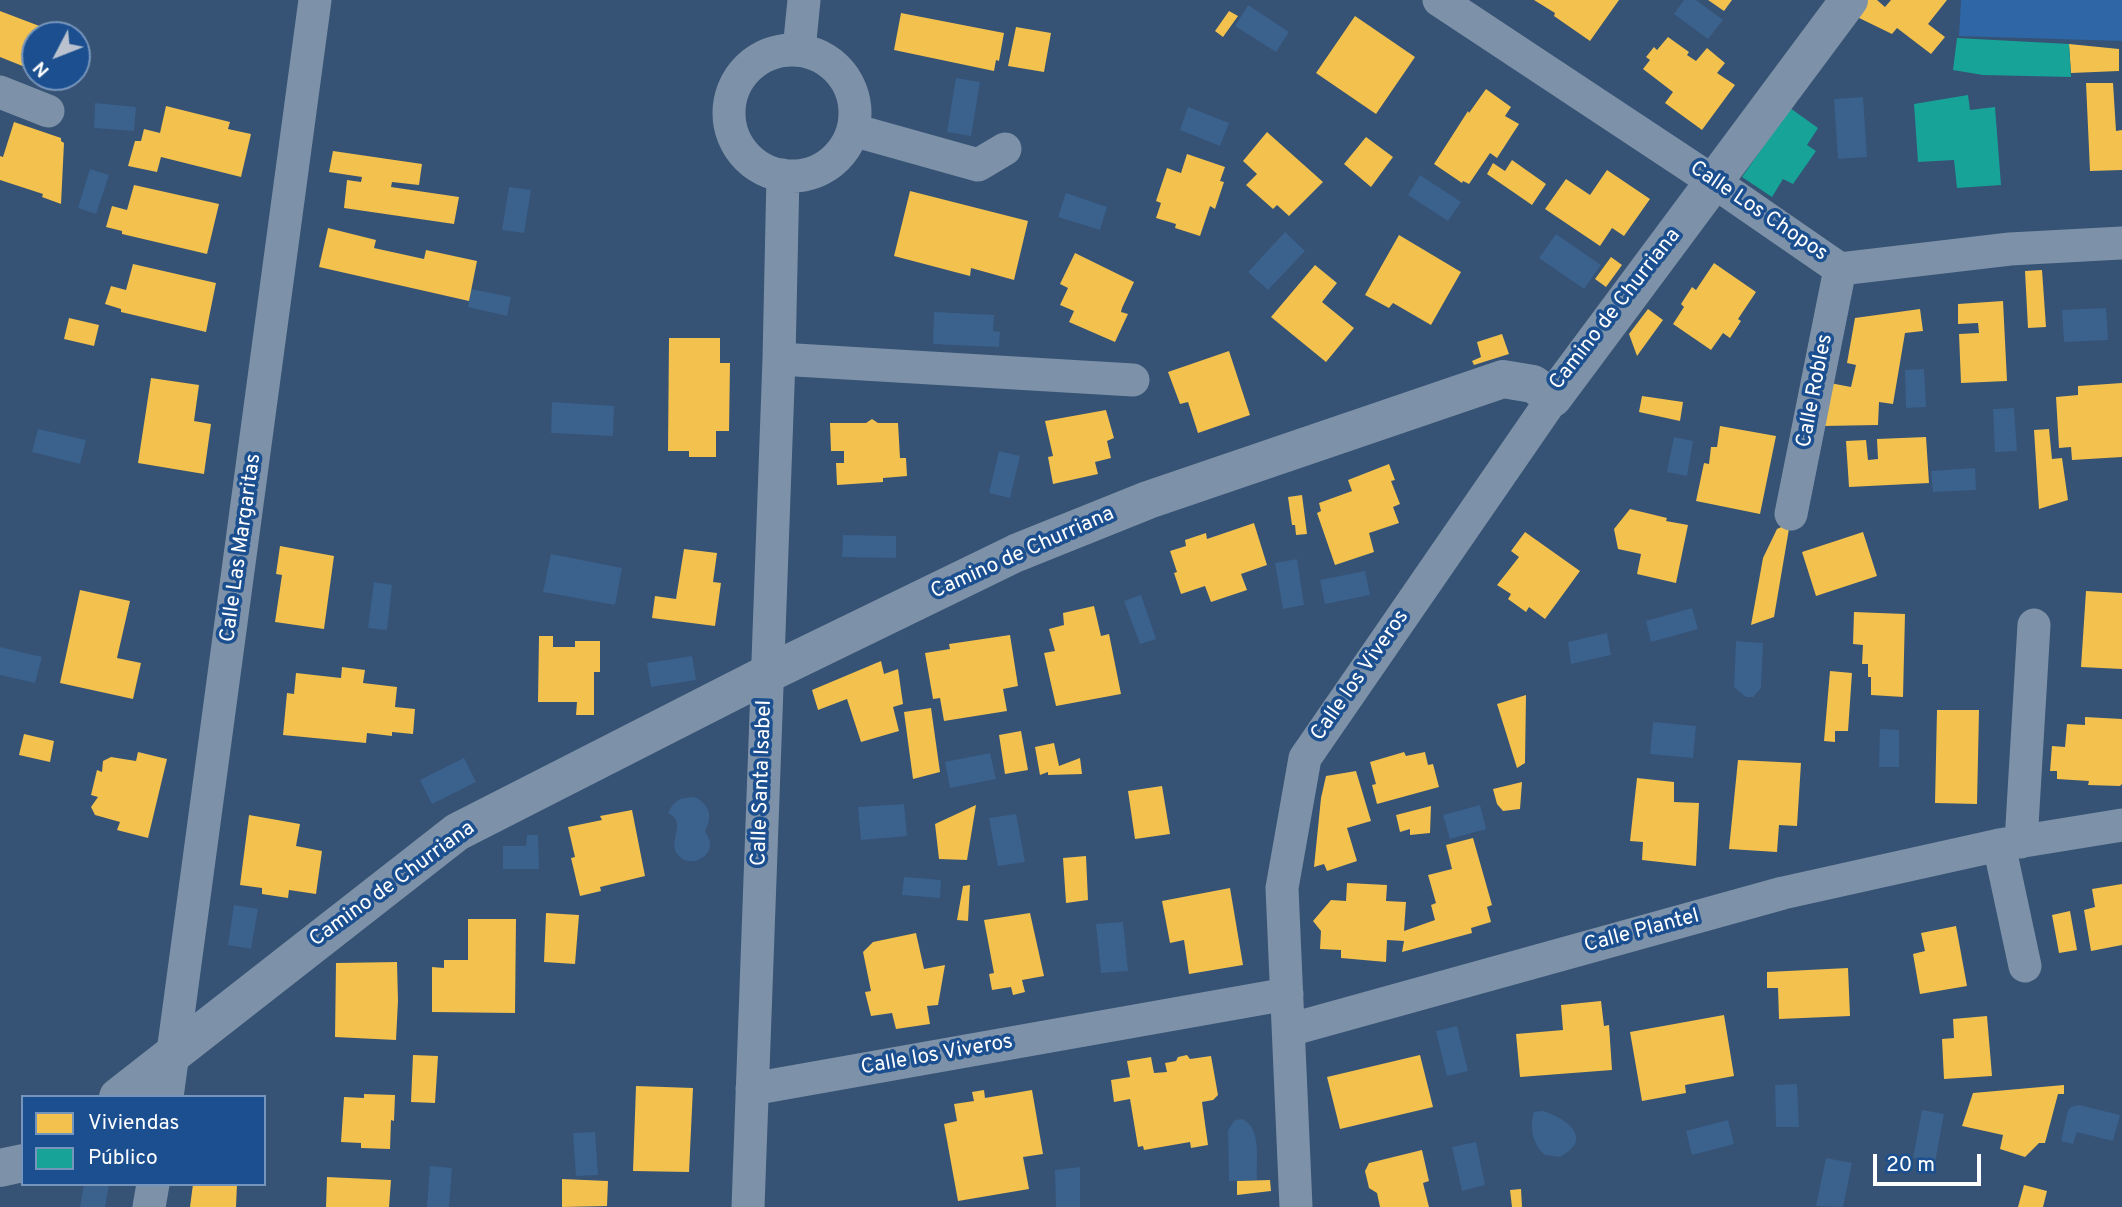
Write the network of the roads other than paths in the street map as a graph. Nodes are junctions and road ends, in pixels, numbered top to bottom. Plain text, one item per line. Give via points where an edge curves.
1 (315, 0) edge
2 (804, 0) edge
3 (1439, 0) edge
4 (1849, 0) edge
5 (799, 50) junction
6 (0, 92) edge
7 (48, 111) dead end
8 (853, 130) junction
9 (1005, 149) dead end
10 (783, 175) junction
11 (1714, 181) junction
12 (2122, 243) edge
13 (1840, 269) junction
14 (779, 359) junction
15 (1133, 380) dead end
16 (1553, 398) junction
17 (1791, 514) dead end
18 (2034, 625) dead end
19 (767, 674) junction
20 (2122, 825) edge
21 (2010, 843) junction
22 (2025, 966) dead end
23 (1287, 994) junction
24 (1289, 1030) junction
25 (175, 1050) junction
26 (752, 1089) junction
27 (120, 1095) edge
28 (167, 1095) edge
29 (21, 1163) edge
30 (0, 1168) edge
31 (153, 1186) edge
32 (149, 1207) edge
33 (747, 1207) edge
34 (1296, 1207) edge

1 - 25 street, Calle Las Margaritas
2 - 5 street
3 - 11 street, Calle Los Chopos
4 - 11 street, Camino de Churriana
5 - 8 street via 820,56 837,69 850,88
5 - 10 street via 758,60 742,75 732,94 729,116 745,155 762,169
6 - 7 street
8 - 9 street via 978,165
8 - 10 street via 834,161 801,176
10 - 14 street, Calle Santa Isabel
11 - 13 street, Calle Los Chopos
11 - 16 street, Camino de Churriana
12 - 13 street, Calle Los Chopos via 2010,249
13 - 17 street, Calle Robles
14 - 15 street
14 - 19 street, Calle Santa Isabel
16 - 19 street, Camino de Churriana via 1533,384 1503,379 1148,500 1016,554
16 - 23 street, Calle los Viveros via 1305,758 1282,888
18 - 21 street
19 - 25 street, Camino de Churriana via 457,832
19 - 26 street, Calle Santa Isabel
20 - 21 street, Calle Plantel
21 - 22 street
21 - 24 street, Calle Plantel via 1783,893
23 - 24 street, Calle los Viveros
23 - 26 street, Calle los Viveros
24 - 34 street, Calle los Viveros
25 - 27 street, Camino de Churriana
25 - 28 street, Calle Las Margaritas
26 - 33 street, Calle Santa Isabel
29 - 30 street
31 - 32 street

